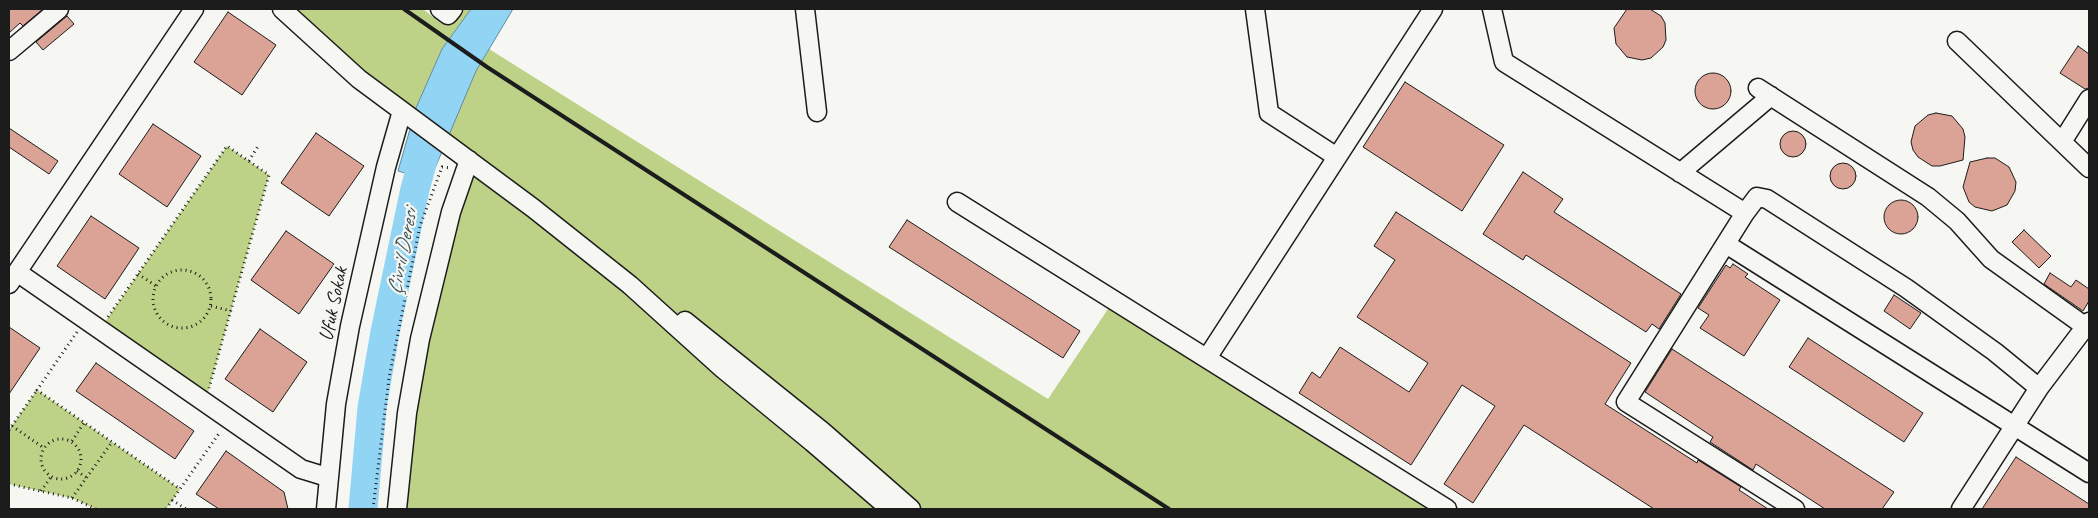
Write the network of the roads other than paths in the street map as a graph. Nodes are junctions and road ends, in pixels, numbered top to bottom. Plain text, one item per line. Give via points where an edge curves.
1 (59, 9) edge
2 (194, 9) edge
3 (282, 9) edge
4 (805, 9) edge
5 (1255, 9) edge
6 (1433, 9) edge
7 (1492, 9) edge
8 (1958, 41) dead end
9 (9, 51) edge
10 (2089, 99) edge
11 (817, 112) dead end
12 (407, 115) junction
13 (2062, 142) junction
14 (1337, 157) junction
15 (468, 160) junction
16 (2089, 168) edge
17 (1680, 173) junction
18 (957, 202) dead end
19 (1745, 214) junction
20 (1726, 244) junction
21 (13, 278) edge
22 (630, 285) junction
23 (2088, 325) edge
24 (1207, 358) junction
25 (2039, 388) junction
26 (2014, 426) junction
27 (2089, 473) edge
28 (328, 477) junction
29 (326, 509) edge
30 (397, 509) edge
31 (890, 509) edge
32 (911, 509) edge
33 (1447, 509) edge
34 (1795, 509) edge
35 (1961, 509) edge

1 - 9 street
2 - 21 street
3 - 12 street via 359,79
4 - 11 street
5 - 14 street via 1268,113
6 - 14 street
7 - 17 street via 1504,62
8 - 13 street
10 - 13 street
12 - 15 street
12 - 28 street, Ufuk Sokak via 386,167 350,326 336,404
13 - 16 street
14 - 24 street
15 - 22 street
15 - 30 street via 451,212 420,338 406,413
17 - 19 street
17 - 23 street via 1764,92 1928,197 1956,220 1990,259
18 - 24 street
19 - 20 street
19 - 25 street via 1757,196 1767,198 1906,288
20 - 26 street
20 - 34 street via 1626,402
21 - 28 street via 93,324 300,469
22 - 31 street via 722,369
22 - 32 street via 685,321 822,431
23 - 25 street
24 - 33 street
25 - 26 street
26 - 27 street
26 - 35 street
28 - 29 street, Ufuk Sokak

